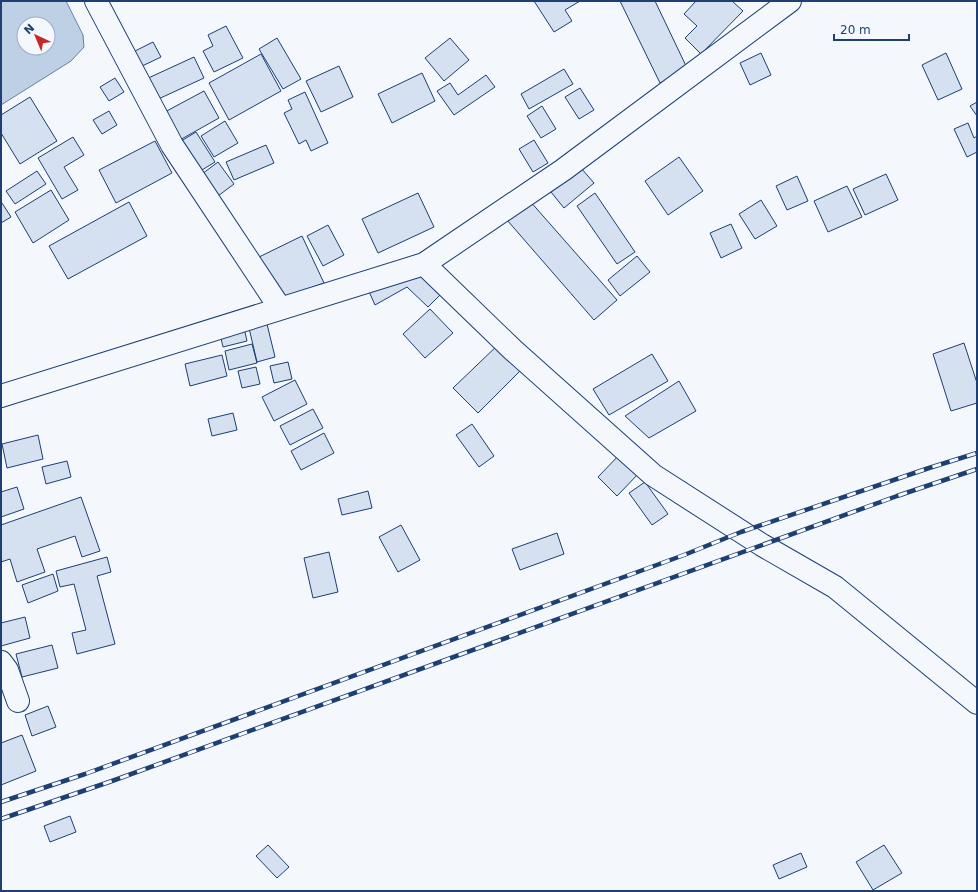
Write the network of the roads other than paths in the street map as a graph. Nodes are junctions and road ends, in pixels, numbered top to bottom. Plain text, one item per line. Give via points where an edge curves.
1 (96, 1) edge
2 (790, 1) edge
3 (424, 264) junction
4 (280, 308) junction
5 (1, 396) edge
6 (1, 662) edge
7 (18, 701) dead end
8 (977, 703) edge

1 - 4 street via 172,145
2 - 3 street via 563,170
3 - 4 street
3 - 8 street via 513,350 653,475 762,546 834,587
4 - 5 street
6 - 7 street via 7,670

